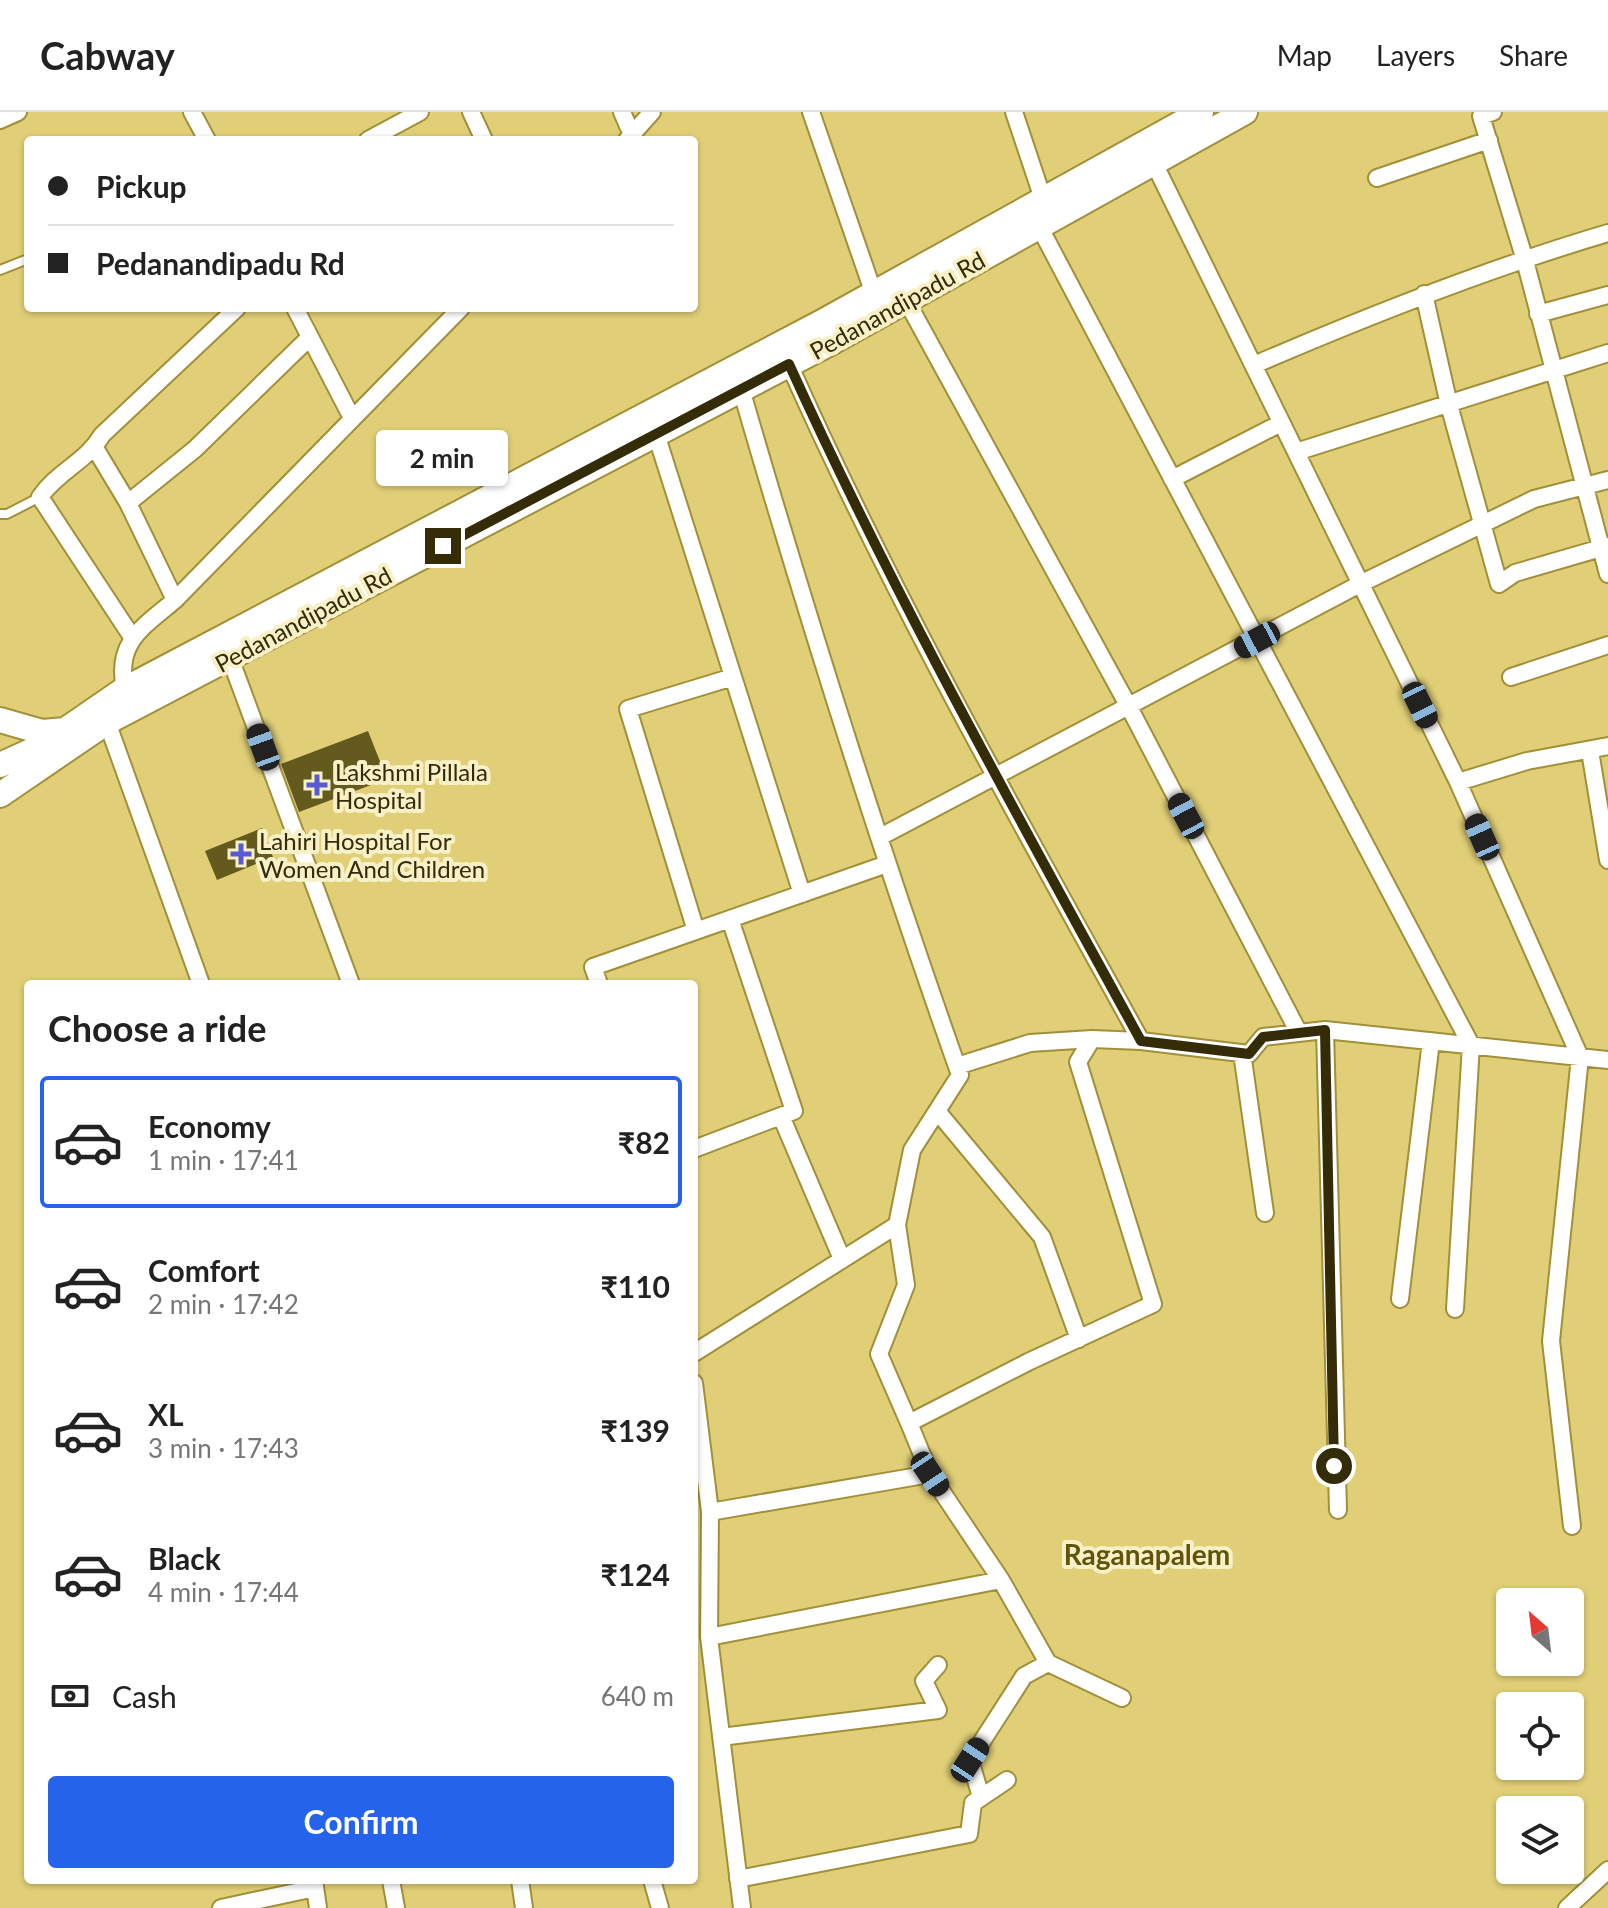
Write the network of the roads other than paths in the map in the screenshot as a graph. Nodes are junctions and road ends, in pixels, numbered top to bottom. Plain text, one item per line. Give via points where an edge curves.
1 (18, 112) edge
2 (192, 112) edge
3 (420, 112) edge
4 (471, 112) edge
5 (622, 112) edge
6 (652, 112) edge
7 (811, 112) edge
8 (1014, 112) edge
9 (1201, 112) edge
10 (1245, 112) edge
11 (1493, 112) edge
12 (0, 120) edge
13 (205, 136) edge
14 (375, 136) edge
15 (482, 136) edge
16 (629, 136) edge
17 (632, 136) edge
18 (1489, 140) junction
19 (1154, 163) junction
20 (1377, 178) dead end
21 (1043, 199) junction
22 (1039, 226) junction
23 (1608, 233) edge
24 (1524, 257) junction
25 (24, 261) edge
26 (0, 270) edge
27 (874, 294) junction
28 (1424, 294) junction
29 (1608, 295) edge
30 (906, 300) junction
31 (233, 312) edge
32 (297, 312) edge
33 (457, 312) edge
34 (1538, 314) junction
35 (310, 337) junction
36 (1608, 353) edge
37 (789, 364) junction
38 (1254, 365) junction
39 (1552, 372) junction
40 (741, 389) junction
41 (1449, 405) junction
42 (352, 418) junction
43 (1281, 423) junction
44 (656, 434) junction
45 (95, 448) junction
46 (1296, 452) junction
47 (1172, 479) junction
48 (1608, 480) edge
49 (1584, 487) junction
50 (40, 497) junction
51 (128, 503) junction
52 (0, 514) edge
53 (1484, 524) junction
54 (1604, 547) edge
55 (1608, 574) edge
56 (1360, 584) junction
57 (175, 600) junction
58 (132, 637) junction
59 (1257, 640) junction
60 (1608, 645) edge
61 (230, 658) junction
62 (733, 677) junction
63 (1511, 677) dead end
64 (125, 689) junction
65 (1129, 707) junction
66 (0, 720) edge
67 (107, 722) junction
68 (65, 730) junction
69 (1608, 746) edge
70 (1590, 751) junction
71 (0, 765) edge
72 (29, 777) junction
73 (996, 777) junction
74 (1458, 782) junction
75 (0, 795) edge
76 (0, 810) edge
77 (880, 837) junction
78 (1608, 860) edge
79 (887, 864) junction
80 (802, 894) junction
81 (730, 919) junction
82 (696, 931) junction
83 (200, 980) edge
84 (350, 980) edge
85 (598, 980) edge
86 (1325, 1030) junction
87 (1299, 1033) junction
88 (1092, 1039) junction
89 (1141, 1041) junction
90 (1431, 1041) junction
91 (1471, 1045) junction
92 (1242, 1053) junction
93 (1580, 1057) junction
94 (1608, 1060) edge
95 (957, 1066) junction
96 (937, 1111) junction
97 (781, 1116) junction
98 (698, 1147) edge
99 (1265, 1213) dead end
100 (897, 1225) junction
101 (842, 1259) junction
102 (1400, 1299) dead end
103 (1455, 1309) dead end
104 (1079, 1339) junction
105 (698, 1350) edge
106 (909, 1423) junction
107 (699, 1468) edge
108 (930, 1474) junction
109 (1338, 1510) dead end
110 (710, 1512) junction
111 (1572, 1526) dead end
112 (1001, 1580) junction
113 (709, 1637) junction
114 (1048, 1663) junction
115 (938, 1665) dead end
116 (1122, 1698) dead end
117 (721, 1737) junction
118 (1007, 1780) dead end
119 (981, 1797) junction
120 (1608, 1870) edge
121 (738, 1879) junction
122 (314, 1884) edge
123 (392, 1884) edge
124 (521, 1884) edge
125 (653, 1884) edge
126 (221, 1908) edge
127 (318, 1908) edge
128 (396, 1908) edge
129 (524, 1908) edge
130 (660, 1908) edge
131 (742, 1908) edge
132 (1567, 1908) edge

1 - 12 street
2 - 13 street
3 - 14 street
4 - 15 street
5 - 16 street
6 - 17 street
7 - 27 street
8 - 21 street
9 - 21 main road, Pedanandipadu Rd
10 - 19 main road, Pedanandipadu Rd
11 - 18 street via 1481,116
18 - 20 street
18 - 24 street
19 - 22 main road, Pedanandipadu Rd
19 - 38 street
21 - 27 main road, Pedanandipadu Rd
22 - 30 main road, Pedanandipadu Rd
22 - 47 street
23 - 24 street
24 - 28 street
24 - 34 street
25 - 26 lane
27 - 64 main road, Pedanandipadu Rd
28 - 38 street
28 - 41 street
29 - 34 street
30 - 37 main road, Pedanandipadu Rd
30 - 65 street
31 - 45 street via 102,435
32 - 35 street
33 - 42 street
34 - 39 street
35 - 42 street
35 - 51 street via 195,449
36 - 39 street
37 - 40 main road, Pedanandipadu Rd
37 - 73 street
38 - 43 street
39 - 41 street
39 - 49 street
40 - 44 main road, Pedanandipadu Rd
40 - 77 street
41 - 46 street
41 - 53 street
42 - 57 street
43 - 46 street
43 - 47 street
44 - 61 main road, Pedanandipadu Rd
44 - 62 street
45 - 50 street via 49,483
45 - 51 street
46 - 56 street
47 - 59 street
48 - 49 street
49 - 53 street via 1534,499
49 - 54 street
50 - 52 lane
50 - 58 street
51 - 57 street
53 - 54 street via 1499,584 1515,573
53 - 56 street
54 - 55 street
56 - 59 street
56 - 74 street
57 - 58 street
58 - 64 street via 121,668
59 - 65 street
59 - 91 street
60 - 63 street
61 - 67 main road, Pedanandipadu Rd
61 - 84 street
62 - 80 street
62 - 82 street via 628,709
64 - 68 main road, Pedanandipadu Rd
65 - 73 street
65 - 87 street
66 - 68 main road via 42,732
67 - 72 main road, Pedanandipadu Rd
67 - 83 street
68 - 71 main road, Pedanandipadu Rd
69 - 70 street
70 - 74 street via 1527,761
70 - 78 street
72 - 75 main road, Pedanandipadu Rd
72 - 76 main road
73 - 77 street
73 - 89 street
74 - 93 street
77 - 79 street
79 - 80 street
79 - 95 street
80 - 81 street
81 - 82 street
81 - 97 street via 794,1111
82 - 85 street via 593,967
86 - 87 street
86 - 90 street
86 - 109 street
87 - 92 street via 1263,1037 1249,1054
88 - 89 street
88 - 95 street via 1030,1043
88 - 104 street via 1078,1062 1153,1304
89 - 92 street
90 - 91 street
90 - 102 street
91 - 93 street
91 - 103 street
92 - 99 street
93 - 94 street
93 - 111 street via 1551,1341
95 - 96 street via 960,1075
96 - 100 street via 912,1150
96 - 104 street via 1042,1237
97 - 98 street
97 - 101 street
100 - 101 street
100 - 106 street via 906,1285 879,1354
101 - 105 street
104 - 106 street
106 - 108 street
107 - 110 street
108 - 110 street
108 - 112 street
110 - 113 street
112 - 113 street
112 - 114 street
113 - 117 street
114 - 116 street
114 - 119 street via 1024,1676 970,1760
115 - 117 street via 924,1681 938,1710
117 - 121 street
118 - 119 street
119 - 121 street via 973,1803 969,1834
120 - 132 street
121 - 131 street
122 - 126 street
122 - 127 street
123 - 128 street
124 - 129 street
125 - 130 street

